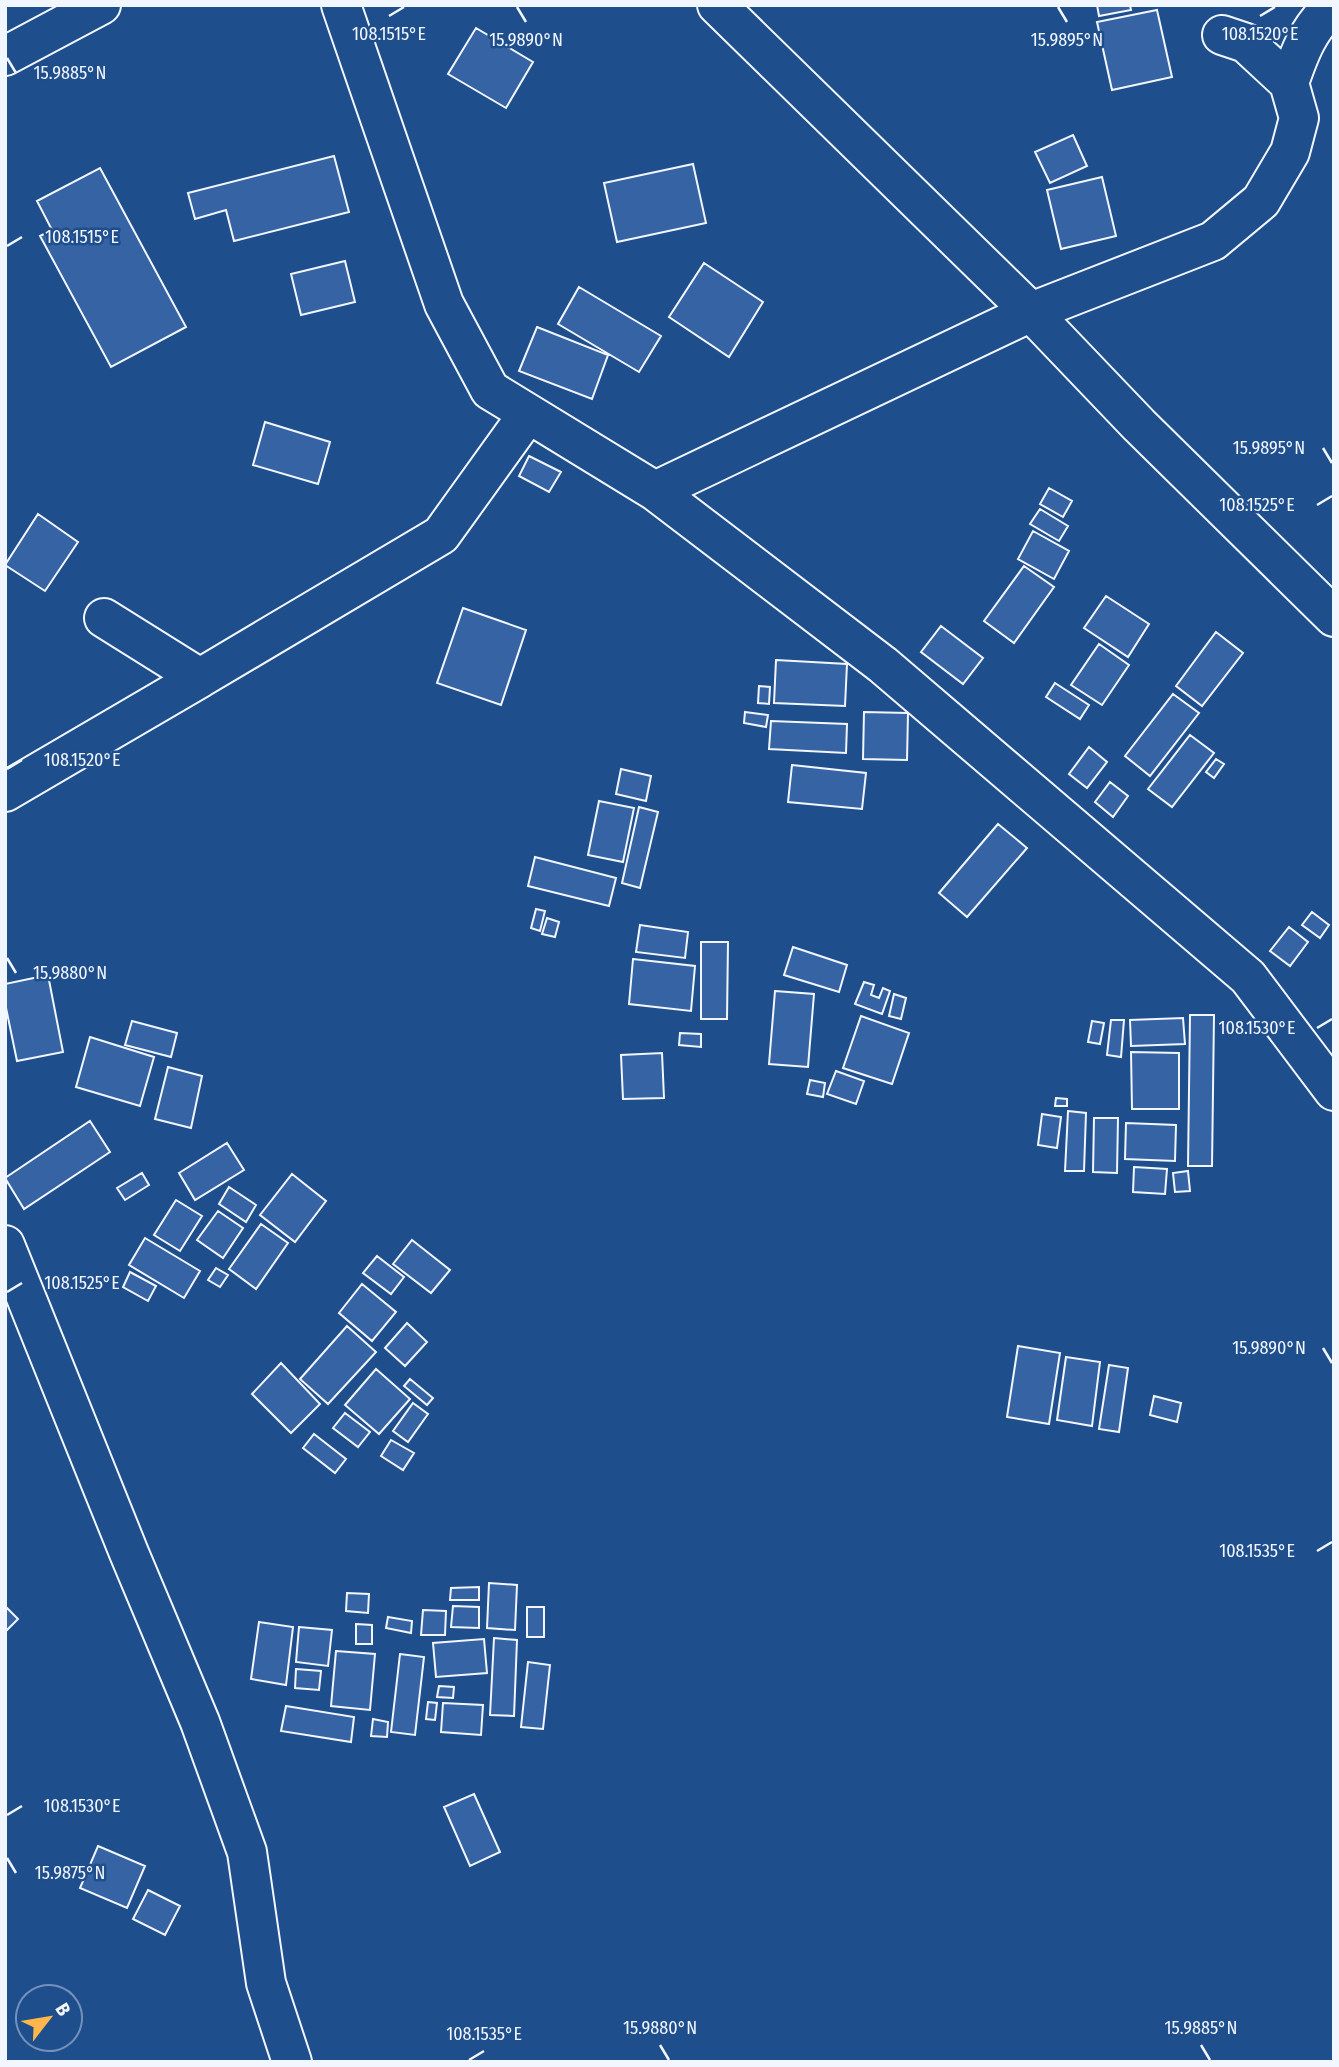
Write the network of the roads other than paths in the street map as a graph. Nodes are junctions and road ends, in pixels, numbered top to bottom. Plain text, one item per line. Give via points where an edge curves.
1 (101, 5) edge
2 (341, 5) edge
3 (717, 5) edge
4 (1334, 6) edge
5 (1222, 36) dead end
6 (5, 57) edge
7 (1289, 83) junction
8 (1031, 312) junction
9 (528, 414) junction
10 (655, 491) junction
11 (1334, 617) edge
12 (104, 618) dead end
13 (200, 678) junction
14 (5, 792) edge
15 (1334, 1091) edge
16 (5, 1245) edge
17 (292, 2062) edge

1 - 6 street
2 - 9 street via 444,304 490,390
3 - 8 street
4 - 7 street via 1304,42
5 - 7 street via 1246,43
7 - 8 street via 1299,118 1290,152 1261,201 1213,241
8 - 10 street
8 - 11 street
9 - 10 street
9 - 13 street via 441,535
10 - 15 street via 883,665 1248,977
12 - 13 street
13 - 14 street
16 - 17 street via 200,1722 247,1852 266,1983

